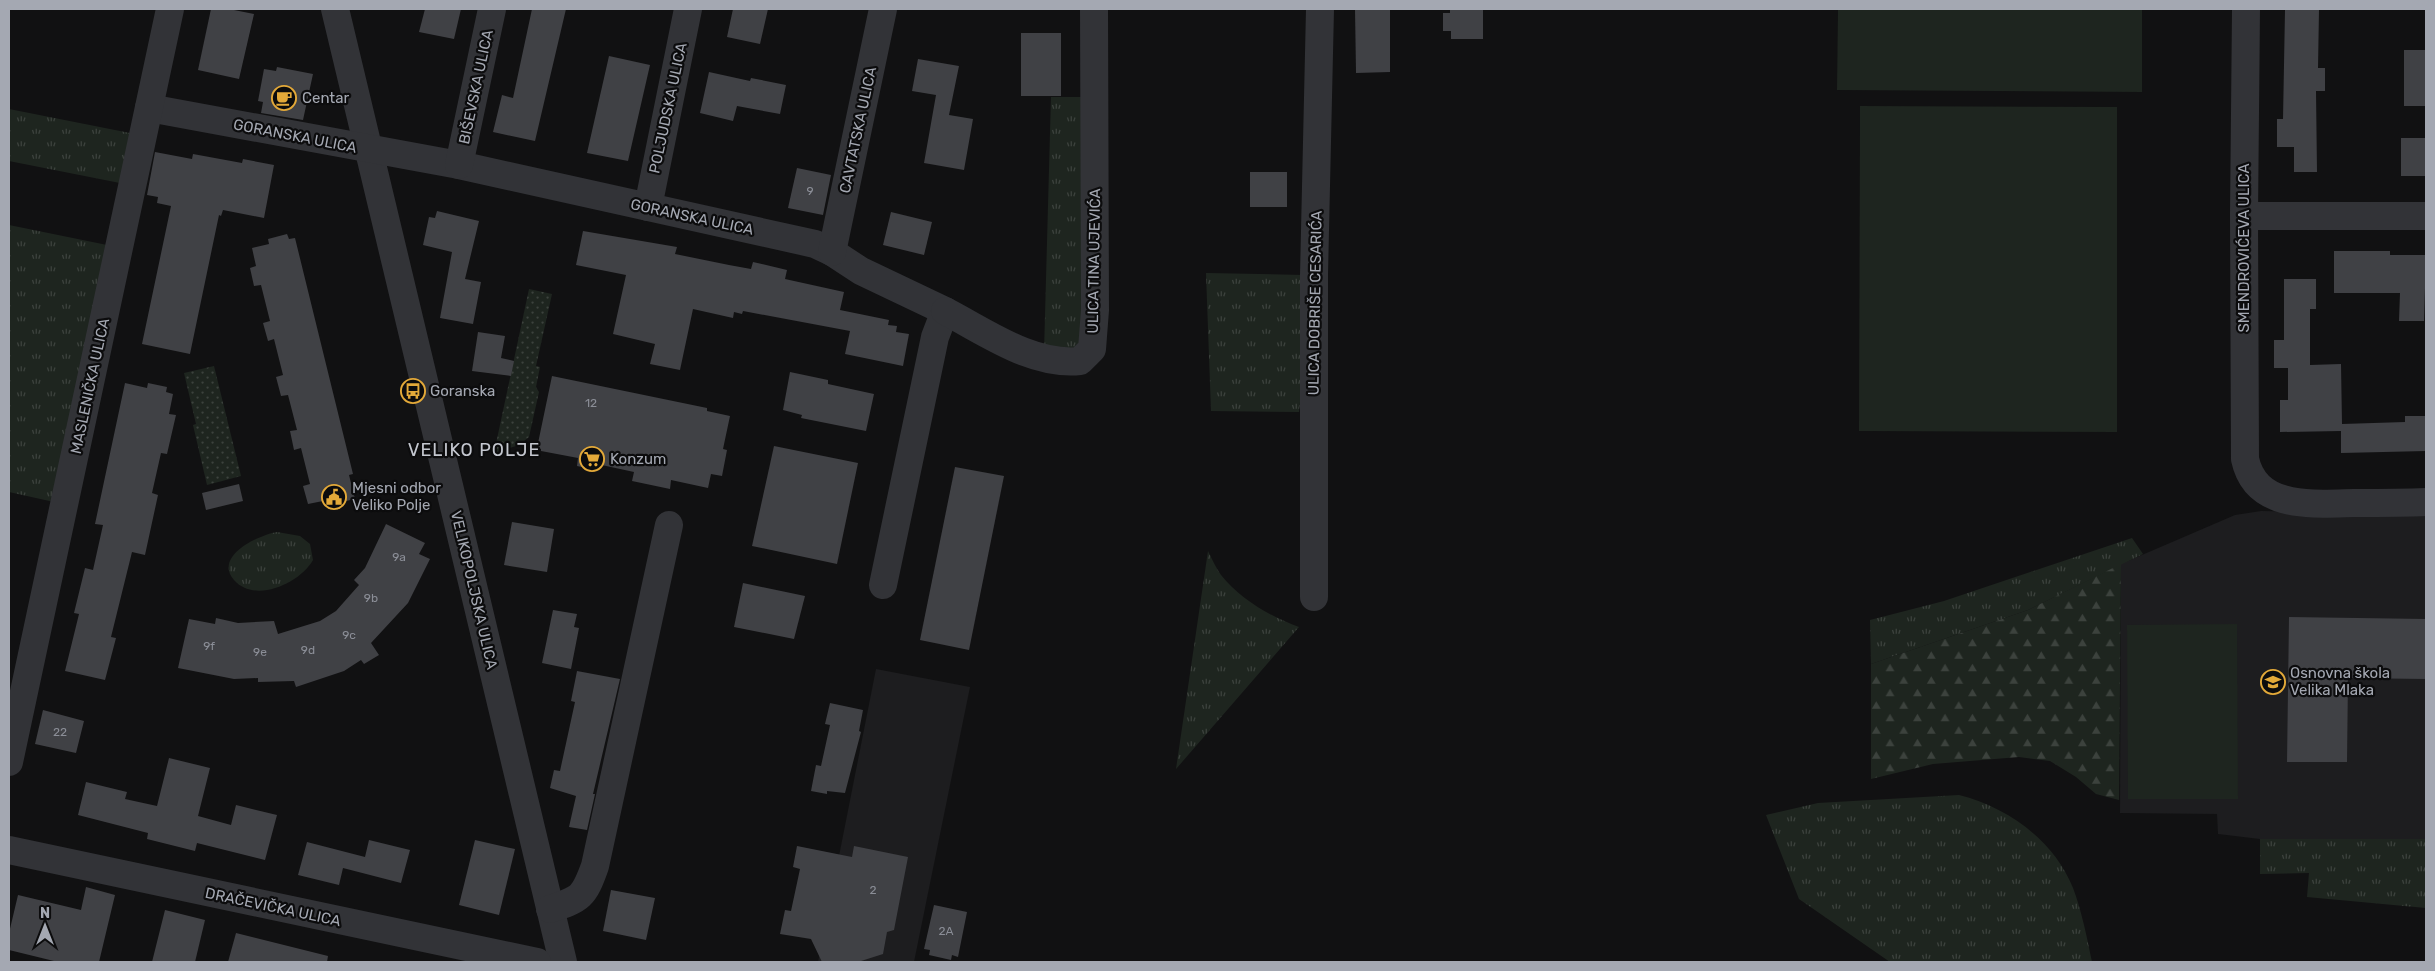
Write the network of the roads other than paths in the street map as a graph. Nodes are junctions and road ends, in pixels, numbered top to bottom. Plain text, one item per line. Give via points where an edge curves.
1 (170, 9) edge
2 (335, 9) edge
3 (492, 9) edge
4 (688, 9) edge
5 (882, 9) edge
6 (1094, 9) edge
7 (1320, 9) edge
8 (2246, 9) edge
9 (149, 108) junction
10 (368, 149) junction
11 (459, 165) junction
12 (648, 207) junction
13 (2244, 216) junction
14 (2426, 216) edge
15 (832, 252) junction
16 (944, 311) junction
17 (2426, 502) edge
18 (669, 525) dead end
19 (883, 585) dead end
20 (1314, 597) dead end
21 (9, 762) edge
22 (9, 850) edge
23 (550, 909) junction
24 (427, 951) edge
25 (537, 962) edge
26 (563, 962) edge

1 - 9 street, MASLENIČKA ULICA
2 - 10 street, VELIKOPOLJSKA ULICA
3 - 11 street, BIŠEVSKA ULICA
4 - 12 street, POLJUDSKA ULICA
5 - 15 street, CAVTATSKA ULICA
6 - 16 street, ULICA TINA UJEVIĆA via 1095,290 1092,349 1080,361 1062,363 1027,353
7 - 20 street, ULICA DOBRIŠE CESARIĆA via 1314,275
8 - 13 street, SMENDROVIĆEVA ULICA
9 - 10 street, GORANSKA ULICA
9 - 21 street, MASLENIČKA ULICA
10 - 11 street, GORANSKA ULICA
10 - 23 street, VELIKOPOLJSKA ULICA
11 - 12 street, GORANSKA ULICA
12 - 15 street, GORANSKA ULICA via 815,244
13 - 14 street
13 - 17 street, SMENDROVIĆEVA ULICA via 2245,459 2248,473 2256,484 2281,499 2299,503
15 - 16 street, GORANSKA ULICA via 861,271
16 - 19 street via 935,337
18 - 23 street via 595,866 587,889 575,901
22 - 24 street, DRAČEVIČKA ULICA
23 - 26 street, VELIKOPOLJSKA ULICA
24 - 25 street, DRAČEVIČKA ULICA

